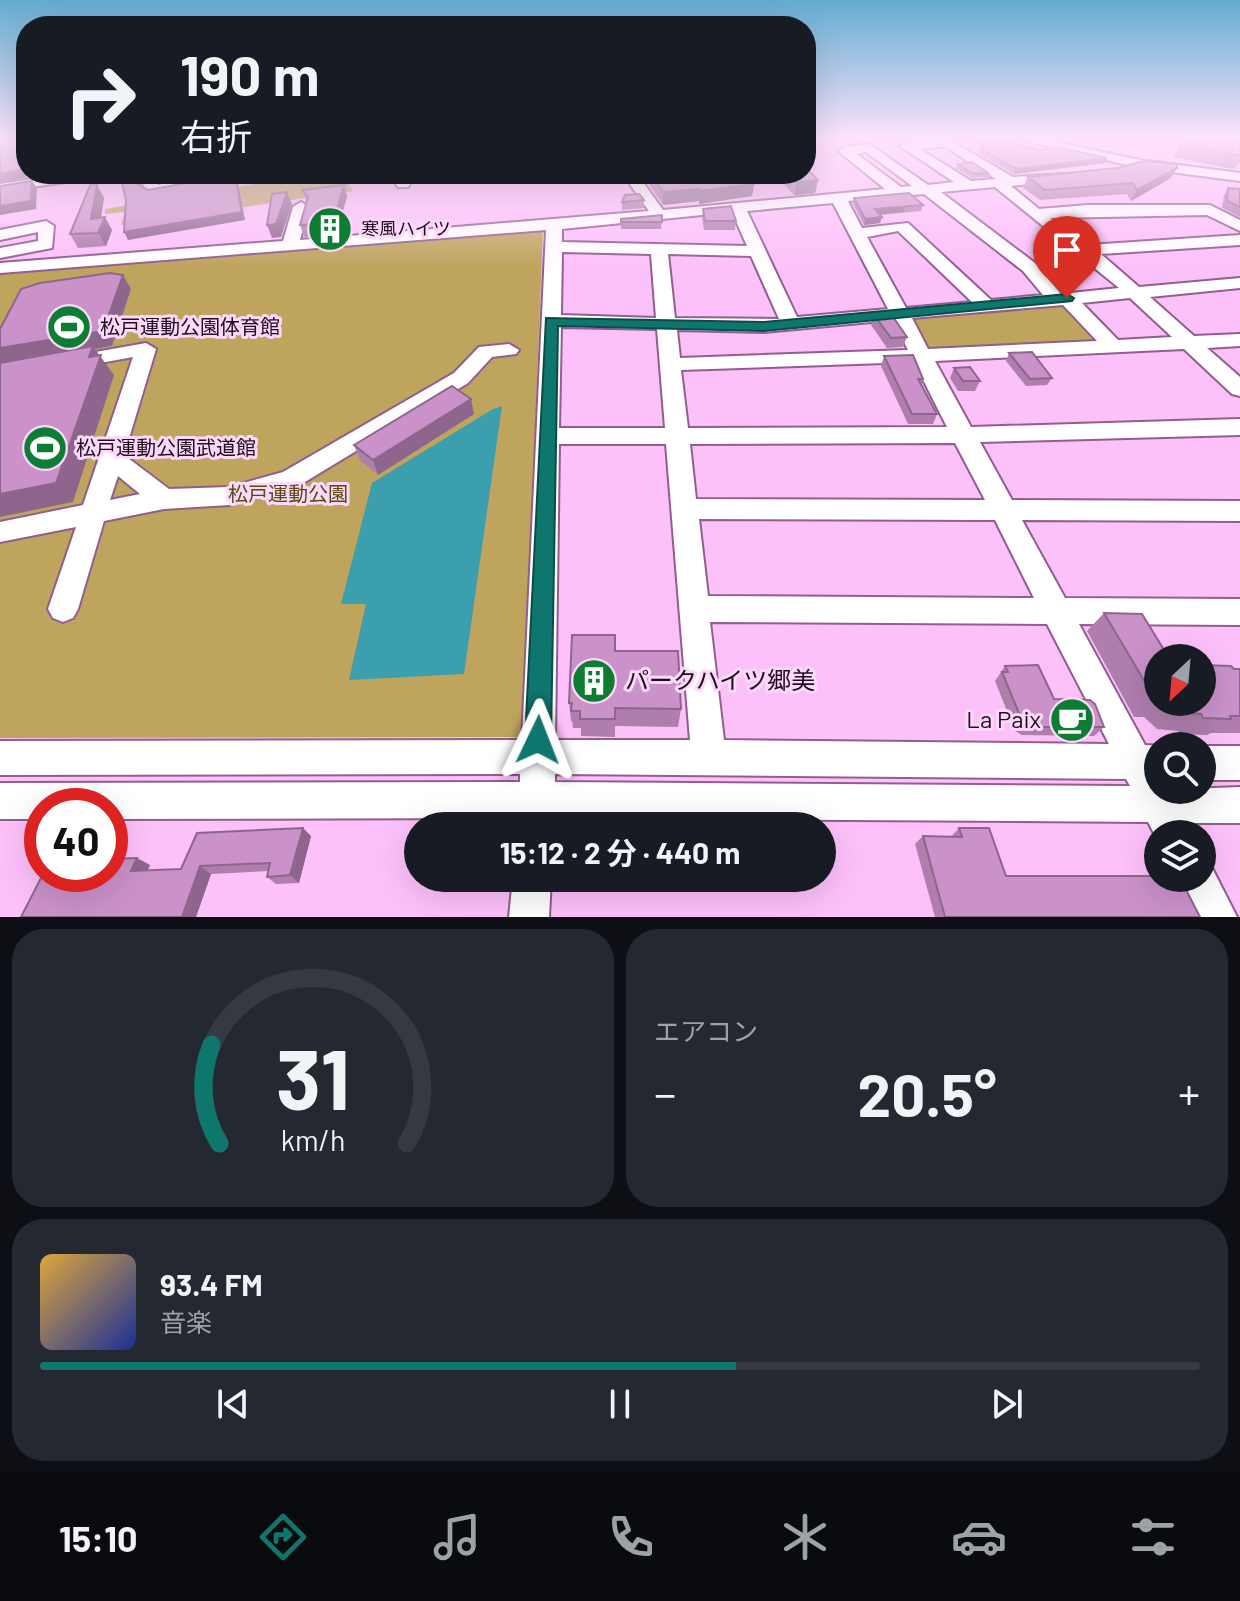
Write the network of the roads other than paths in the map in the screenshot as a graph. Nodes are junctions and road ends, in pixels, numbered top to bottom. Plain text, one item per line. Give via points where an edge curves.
1 (817, 181) edge
2 (883, 181) edge
3 (914, 181) edge
4 (961, 181) edge
5 (1017, 181) edge
6 (1004, 182) junction
7 (26, 184) edge
8 (150, 184) edge
9 (190, 184) edge
10 (637, 184) edge
11 (968, 185) junction
12 (0, 188) edge
13 (926, 190) junction
14 (899, 193) junction
15 (837, 199) junction
16 (301, 207) edge
17 (738, 208) junction
18 (1035, 214) junction
19 (659, 215) junction
20 (1240, 226) edge
21 (857, 234) junction
22 (0, 235) edge
23 (554, 235) junction
24 (1240, 240) edge
25 (290, 247) junction
26 (1084, 250) junction
27 (659, 251) junction
28 (759, 251) junction
29 (0, 253) edge
30 (0, 268) edge
31 (1240, 283) edge
32 (1135, 293) junction
33 (1062, 299) junction
34 (987, 306) junction
35 (900, 314) junction
36 (551, 321) junction
37 (665, 324) junction
38 (791, 324) junction
39 (1240, 340) edge
40 (1188, 342) junction
41 (1113, 346) junction
42 (509, 350) dead end
43 (921, 355) junction
44 (671, 364) junction
45 (44, 367) edge
46 (1240, 389) edge
47 (1240, 427) edge
48 (964, 435) junction
49 (547, 436) junction
50 (678, 436) junction
51 (111, 458) junction
52 (164, 499) junction
53 (686, 509) junction
54 (1002, 510) junction
55 (1240, 511) edge
56 (94, 512) junction
57 (0, 532) edge
58 (63, 609) dead end
59 (696, 609) junction
60 (1057, 610) junction
61 (1240, 612) edge
62 (538, 757) junction
63 (718, 757) junction
64 (0, 758) edge
65 (1144, 759) edge
66 (1144, 762) edge
67 (1216, 763) edge
68 (1240, 763) edge
69 (733, 800) junction
70 (0, 801) edge
71 (1240, 805) edge
72 (492, 812) edge
73 (537, 812) edge
74 (552, 812) edge
75 (1166, 820) edge
76 (531, 892) edge
77 (1204, 892) edge
78 (529, 917) edge
79 (1217, 917) edge

1 - 15 street
2 - 14 street
3 - 13 street
4 - 11 street
5 - 6 street
6 - 11 street
6 - 18 street
7 - 12 street
8 - 9 street via 151,191
10 - 19 street
11 - 13 street
13 - 14 street
13 - 33 street via 1029,267
14 - 15 street
15 - 17 street
15 - 21 street
16 - 25 street
17 - 19 street
17 - 28 street
18 - 20 street via 1210,210
18 - 26 street
19 - 23 street
21 - 34 street via 902,226
21 - 35 street
22 - 29 street via 46,226 46,244
23 - 25 street
23 - 27 street
23 - 36 street
24 - 26 street
25 - 30 street
26 - 32 street
27 - 28 street
27 - 37 street
28 - 38 street
31 - 32 street
32 - 33 street
32 - 40 street
33 - 34 street
33 - 41 street
34 - 35 street
35 - 38 street
35 - 43 street
36 - 37 street
36 - 49 street
37 - 38 street
37 - 44 street
39 - 40 street
40 - 41 street
40 - 46 street
41 - 43 street
42 - 52 street via 486,351 461,378 291,479 229,496
43 - 44 street
43 - 48 street
44 - 50 street
45 - 51 street via 146,349
47 - 48 street
48 - 50 street
48 - 54 street
49 - 50 street
49 - 62 street
50 - 53 street
51 - 52 street
51 - 56 street
52 - 56 street
53 - 54 street
53 - 59 street
54 - 55 street
54 - 60 street
56 - 57 street
56 - 58 street
59 - 60 street
59 - 63 street
60 - 61 street
60 - 65 street
62 - 63 street
62 - 64 street
62 - 73 street
63 - 66 street
63 - 69 street
67 - 68 street
69 - 74 street
69 - 75 street
70 - 72 street
71 - 75 street
76 - 78 street
77 - 79 street

